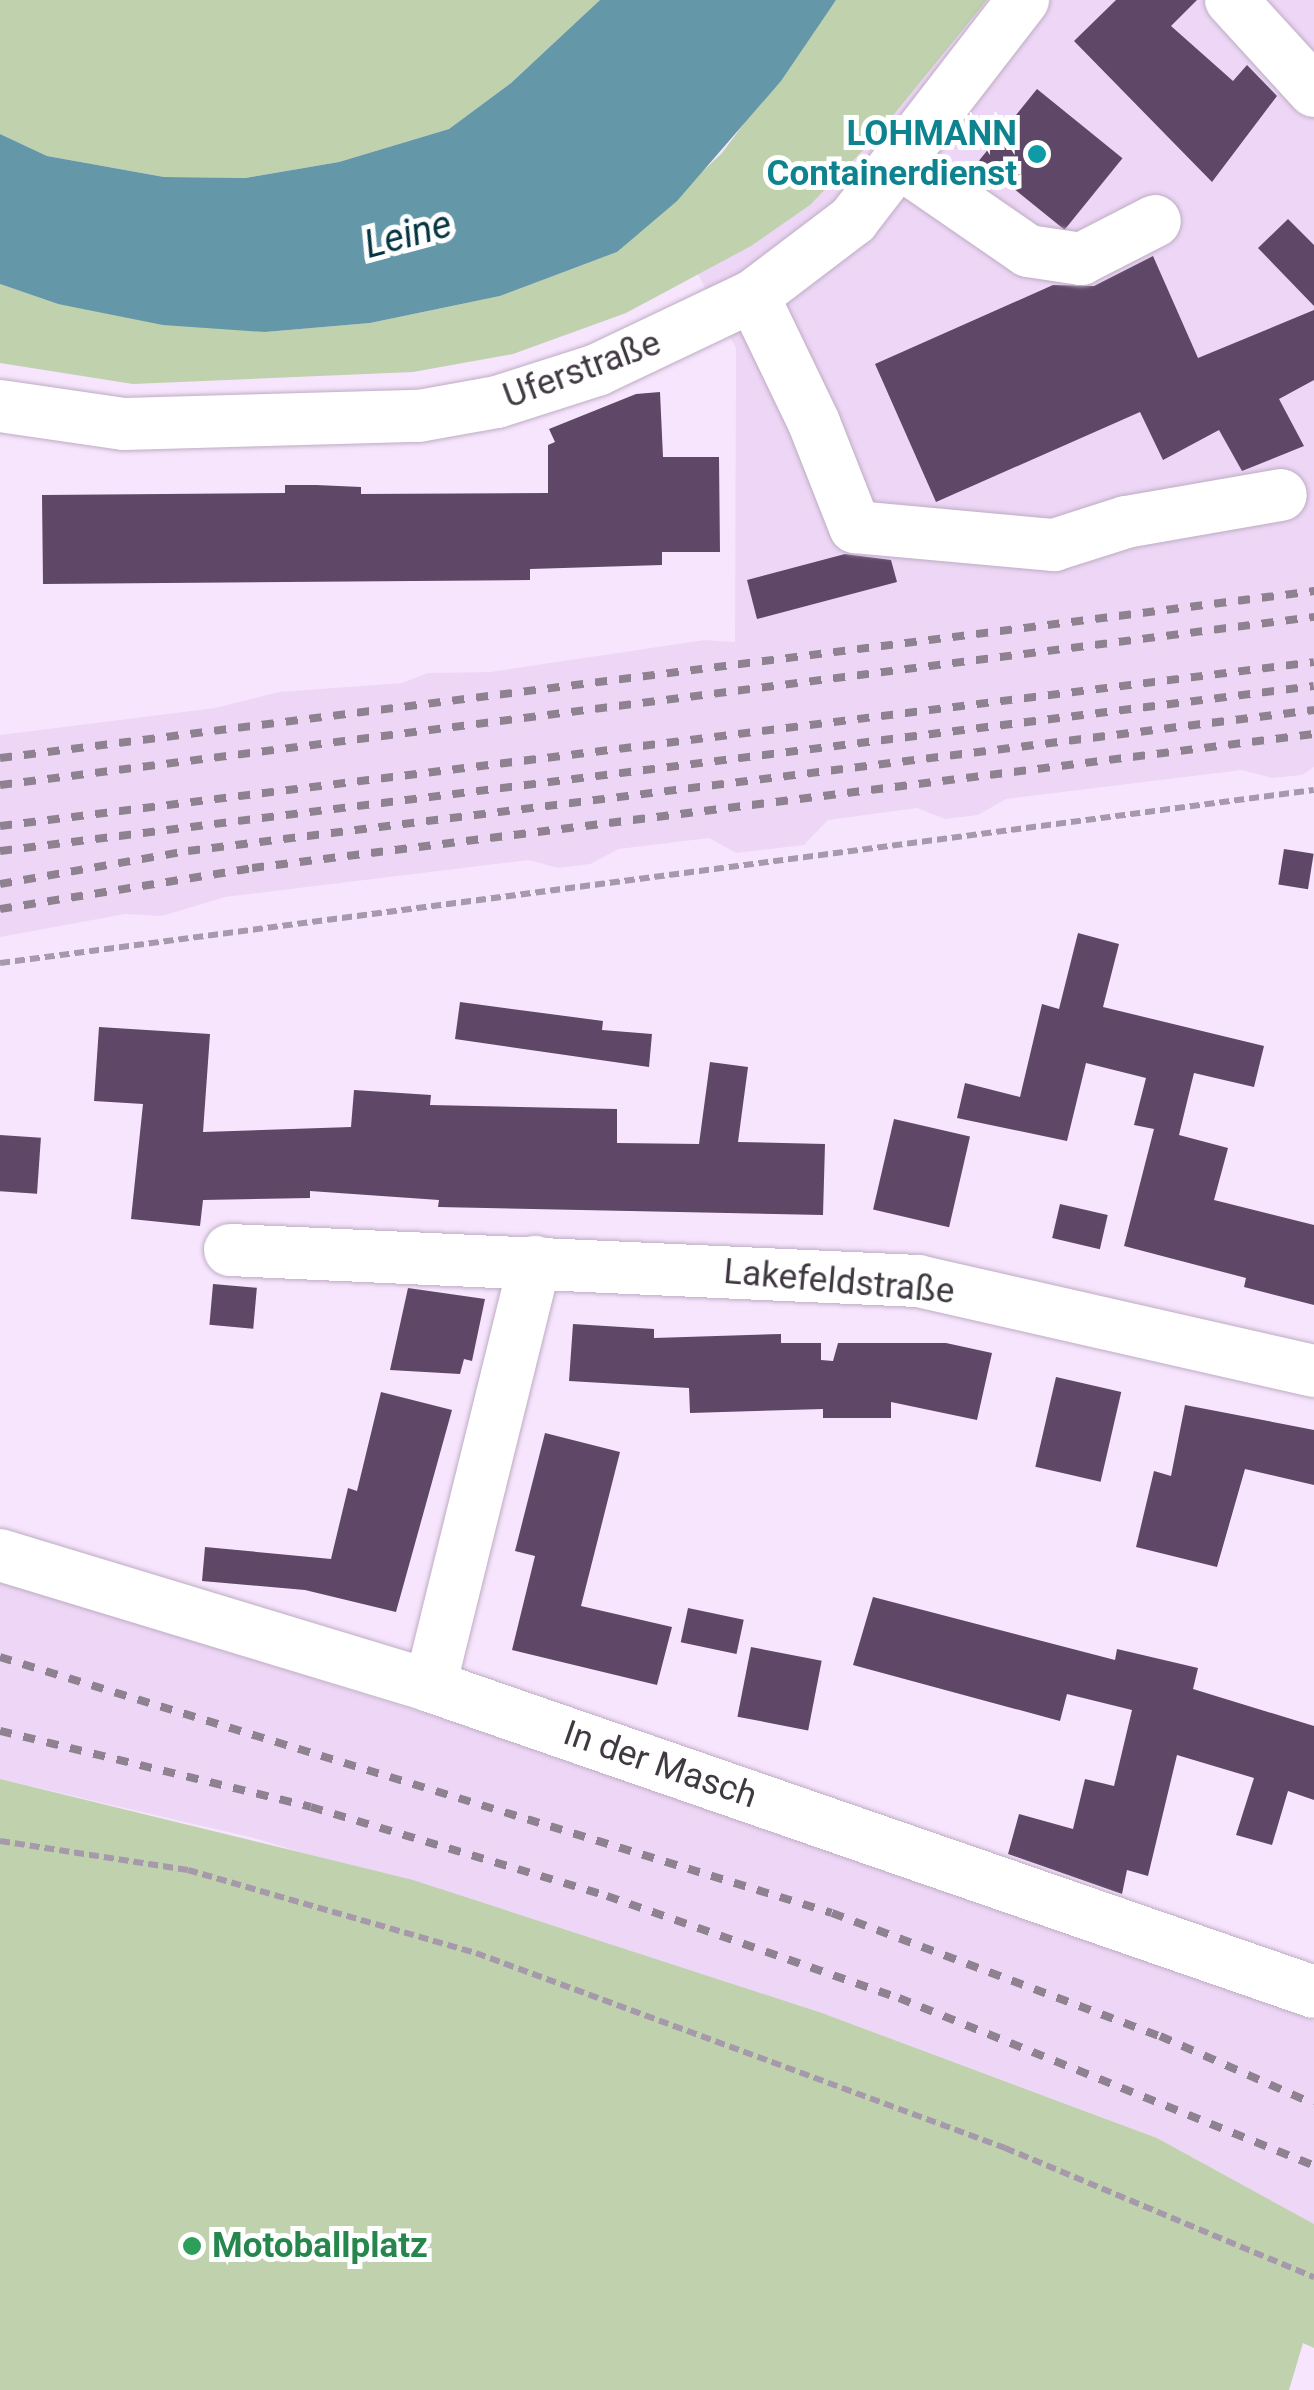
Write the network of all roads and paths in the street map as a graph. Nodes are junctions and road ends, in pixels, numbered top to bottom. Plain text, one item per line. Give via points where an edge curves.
1 (1023, 0) edge
2 (1231, 0) edge
3 (1314, 92) edge
4 (902, 164) junction
5 (1156, 221) dead end
6 (753, 296) junction
7 (0, 406) edge
8 (1281, 495) dead end
9 (1314, 790) edge
10 (0, 964) edge
11 (230, 1250) dead end
12 (536, 1262) junction
13 (1314, 1371) edge
14 (0, 1555) edge
15 (430, 1686) junction
16 (0, 1841) edge
17 (1314, 1992) edge
18 (1314, 2276) edge

1 - 4 street, Uferstraße
2 - 3 street
4 - 5 street via 1028,251 1080,259
4 - 6 street, Uferstraße via 852,220
6 - 7 street, Uferstraße via 678,336 554,387 419,416 124,424
6 - 8 street via 814,423 854,527 1054,545 1126,522
9 - 10 path
11 - 12 street, Lakefeldstraße
12 - 13 street, Lakefeldstraße via 918,1281
12 - 15 street
14 - 15 street, In der Masch
15 - 17 street, In der Masch
16 - 18 path via 188,1870 476,1953 1005,2148

